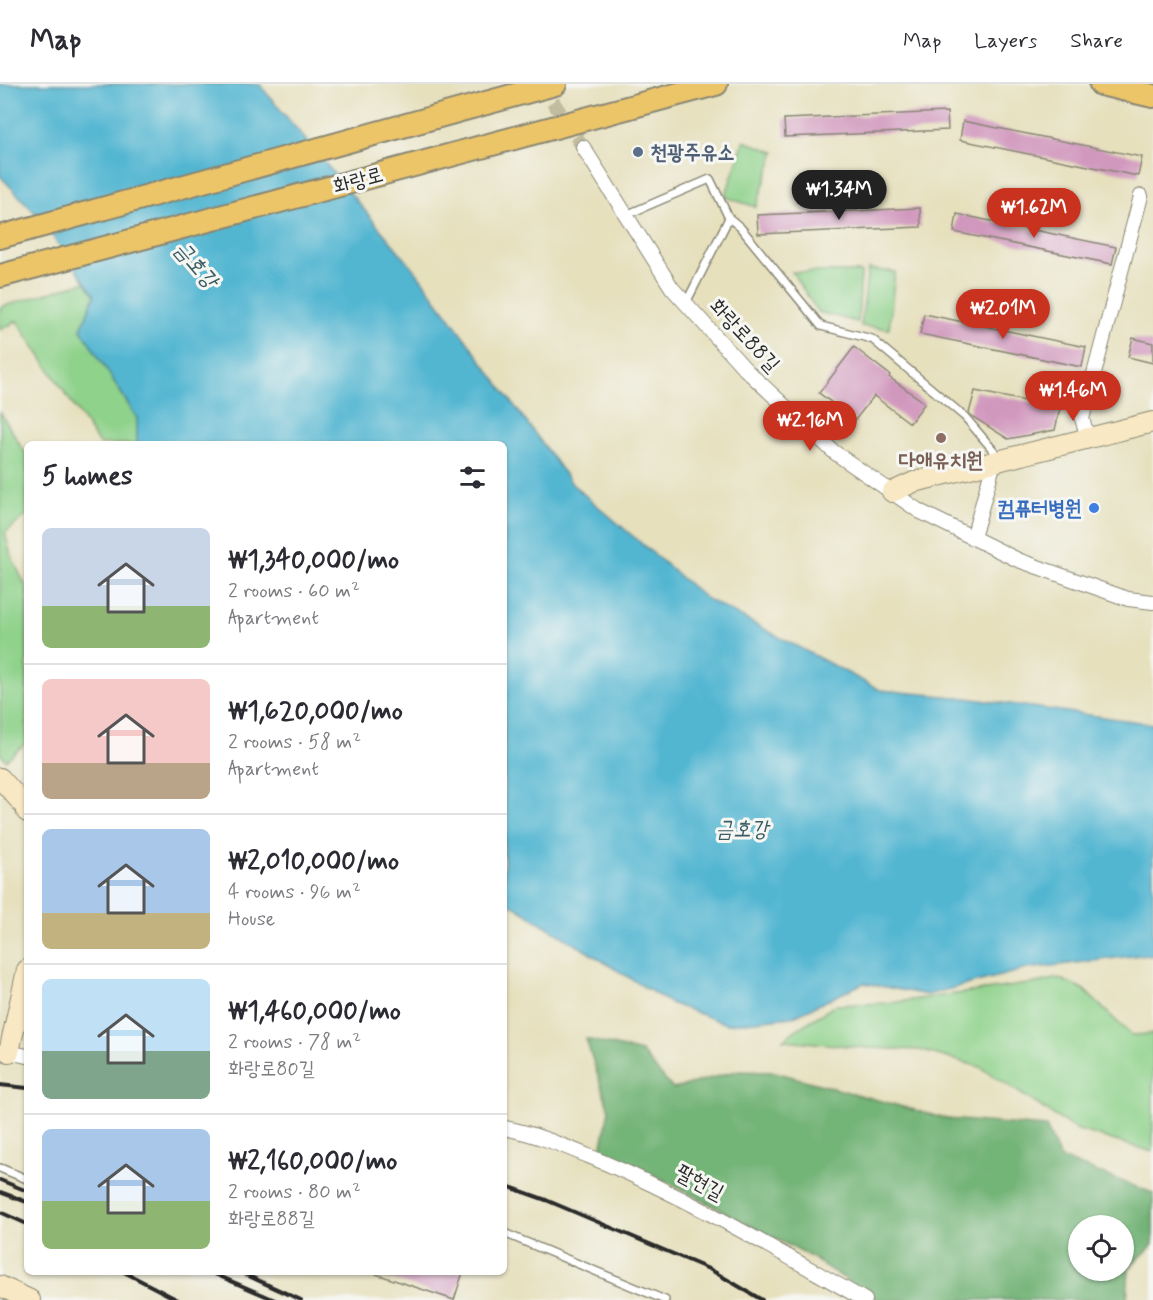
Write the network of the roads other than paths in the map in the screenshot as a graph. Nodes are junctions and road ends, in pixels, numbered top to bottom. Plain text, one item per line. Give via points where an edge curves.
1 (555, 84) edge
2 (716, 84) edge
3 (1101, 84) edge
4 (517, 91) edge
5 (1153, 96) edge
6 (583, 147) tunnel mouth
7 (1141, 196) dead end
8 (626, 215) junction
9 (729, 218) junction
10 (0, 237) edge
11 (0, 276) edge
12 (686, 303) junction
13 (1153, 422) edge
14 (1088, 437) junction
15 (998, 461) junction
16 (892, 492) junction
17 (973, 538) junction
18 (1153, 602) edge
19 (0, 778) edge
20 (24, 807) edge
21 (24, 987) edge
22 (12, 1053) edge
23 (507, 1129) edge
24 (0, 1168) edge
25 (24, 1178) edge
26 (507, 1234) edge
27 (0, 1286) edge
28 (30, 1300) edge
29 (665, 1300) edge
30 (865, 1300) edge

1 - 4 main road, 화랑로
2 - 11 main road, 화랑로
3 - 5 main road
4 - 10 main road, 화랑로
6 - 8 street, 화랑로88길
7 - 14 street via 1082,419
8 - 9 lane via 710,179
8 - 12 street, 화랑로88길 via 672,288
9 - 12 lane
9 - 15 lane via 821,326 872,339 965,417
12 - 16 street, 화랑로88길 via 746,370 834,452
13 - 14 street
14 - 15 street
15 - 16 street via 914,482
15 - 17 street
16 - 17 street, 화랑로88길 via 919,511
17 - 18 street, 화랑로88길 via 1018,560 1128,599
19 - 20 street
21 - 22 street
23 - 30 street, 팔현길 via 577,1151 635,1176
24 - 25 lane
26 - 29 lane
27 - 28 street

